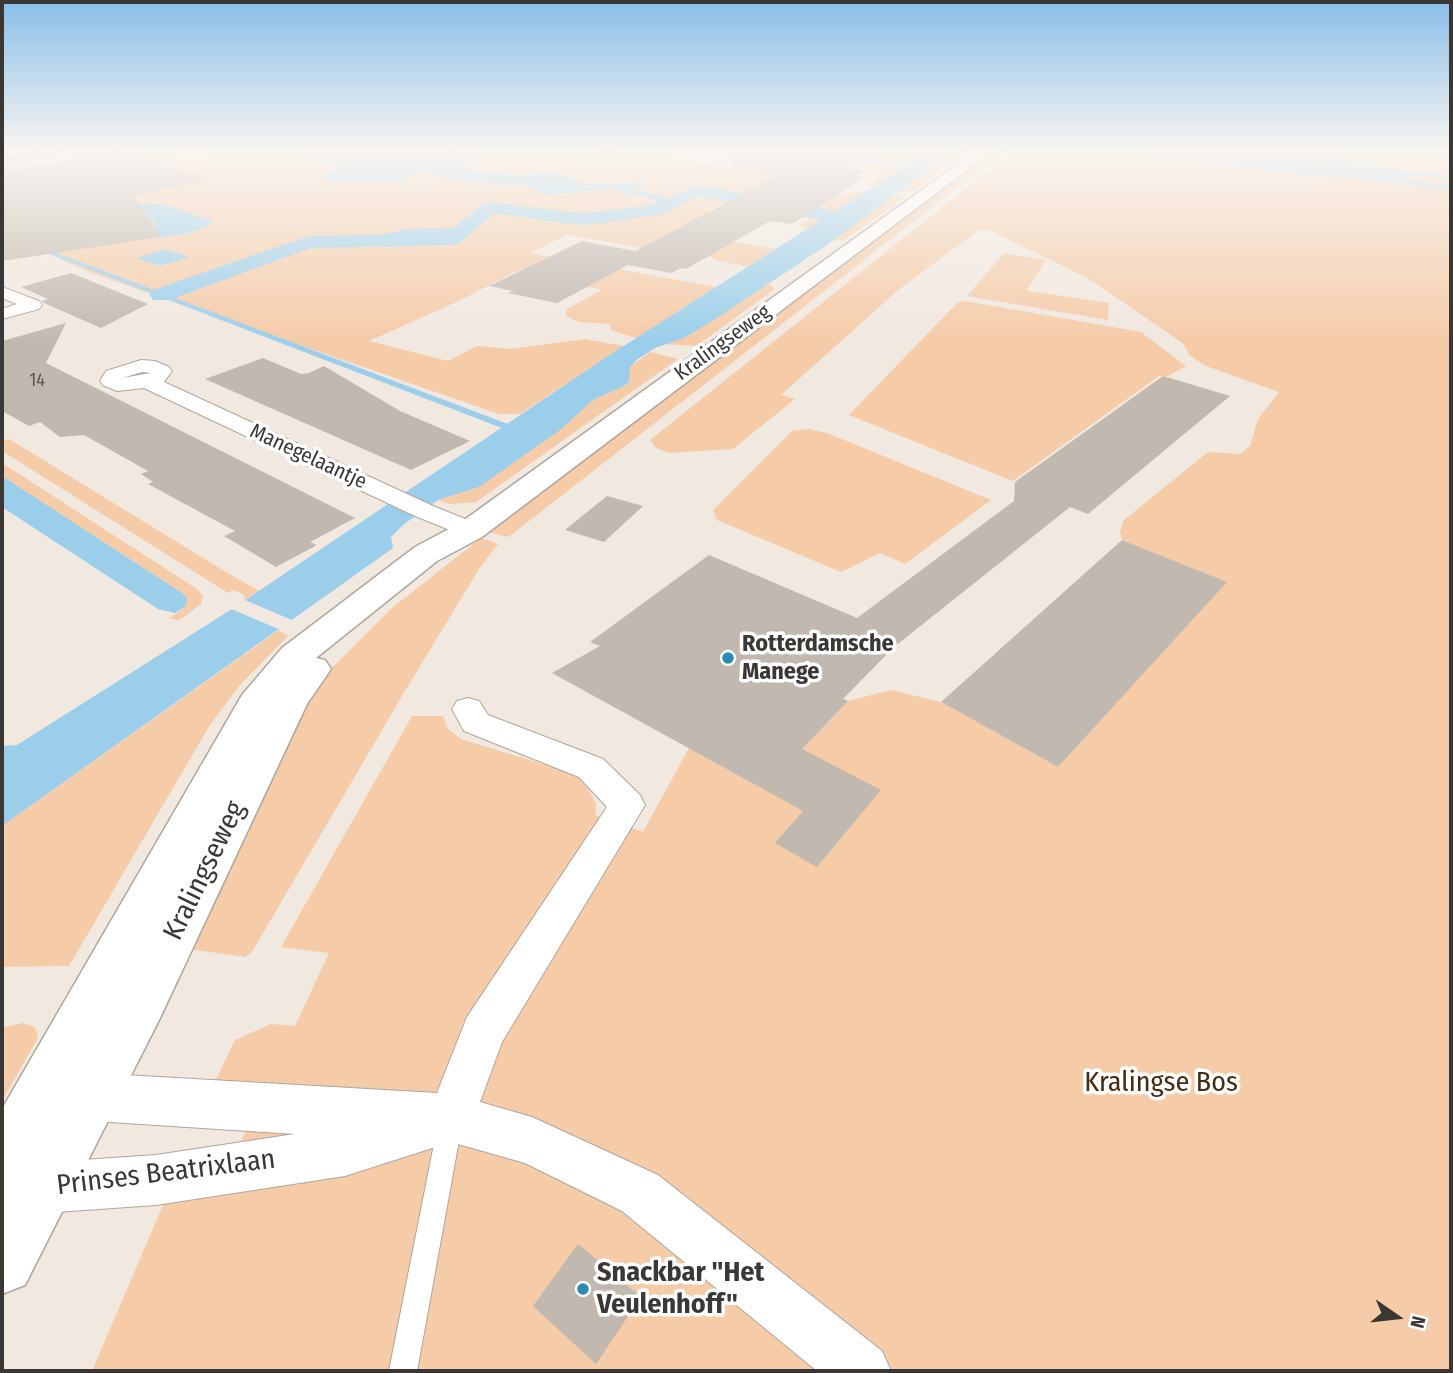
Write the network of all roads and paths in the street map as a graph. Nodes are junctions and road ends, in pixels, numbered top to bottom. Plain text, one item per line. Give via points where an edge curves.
1 (895, 215) edge
2 (2, 292) edge
3 (2, 314) edge
4 (147, 382) dead end
5 (471, 530) junction
6 (468, 709) dead end
7 (90, 1097) junction
8 (451, 1118) junction
9 (19, 1166) edge
10 (2, 1262) edge
11 (403, 1371) edge
12 (862, 1371) edge

1 - 5 main road, Kralingseweg
2 - 3 street via 33,305
4 - 5 street, Manegelaantje
5 - 7 main road, Kralingseweg via 320,661 296,689
5 - 9 main road, Kralingseweg via 426,554 321,633 262,696
6 - 8 street via 476,723 591,768 627,806 482,1032
7 - 8 street, Prinses Beatrixlaan
7 - 9 main road, Kralingseweg
8 - 9 street, Prinses Beatrixlaan via 345,1151 156,1180
8 - 11 lane
8 - 12 street, Prinses Beatrixlaan via 532,1141 639,1193
9 - 10 main road, Kralingseweg

